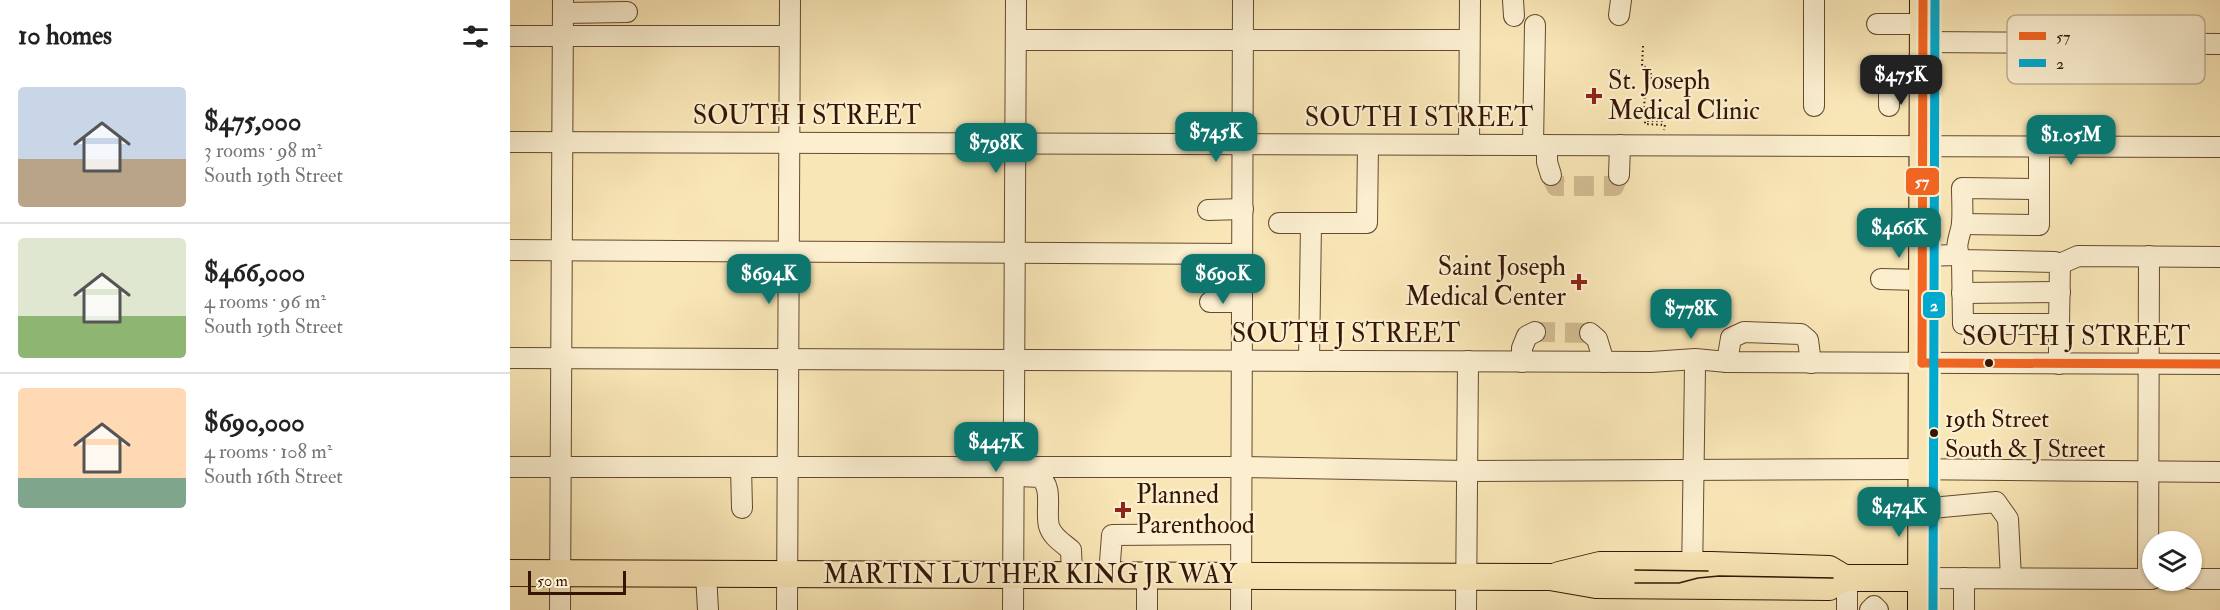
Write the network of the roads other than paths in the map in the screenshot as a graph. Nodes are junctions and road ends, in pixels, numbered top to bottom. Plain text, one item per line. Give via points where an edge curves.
1 (790, 0) edge
2 (1016, 0) edge
3 (1243, 0) edge
4 (1470, 0) edge
5 (1814, 0) edge
6 (563, 7) edge
7 (627, 12) dead end
8 (1923, 22) edge
9 (1877, 24) dead end
10 (1535, 25) dead end
11 (2007, 32) edge
12 (510, 36) edge
13 (562, 36) junction
14 (789, 36) junction
15 (1243, 39) junction
16 (1016, 40) junction
17 (1469, 40) junction
18 (2205, 44) edge
19 (2220, 44) edge
20 (1889, 70) dead end
21 (1814, 106) dead end
22 (1889, 106) dead end
23 (510, 142) edge
24 (562, 142) junction
25 (789, 143) junction
26 (1015, 144) junction
27 (1243, 144) junction
28 (1368, 145) junction
29 (1469, 145) junction
30 (1540, 145) junction
31 (1620, 145) junction
32 (1923, 146) junction
33 (2039, 147) junction
34 (2220, 147) edge
35 (1551, 175) tunnel mouth
36 (1619, 176) dead end
37 (2039, 189) junction
38 (1243, 209) junction
39 (1208, 210) dead end
40 (1279, 223) dead end
41 (1311, 223) junction
42 (1962, 224) junction
43 (510, 250) edge
44 (562, 250) junction
45 (789, 253) junction
46 (1015, 253) junction
47 (1242, 254) junction
48 (2149, 256) junction
49 (2220, 257) edge
50 (1960, 258) junction
51 (2060, 264) junction
52 (1921, 268) junction
53 (1881, 279) dead end
54 (2060, 292) junction
55 (1962, 293) junction
56 (1210, 302) dead end
57 (1242, 302) junction
58 (2059, 324) junction
59 (1535, 332) dead end
60 (1590, 333) dead end
61 (510, 358) edge
62 (562, 358) junction
63 (788, 359) junction
64 (1017, 360) junction
65 (1242, 361) junction
66 (1309, 361) junction
67 (1468, 362) junction
68 (1522, 362) junction
69 (1604, 362) junction
70 (1666, 362) junction
71 (1722, 362) junction
72 (1811, 363) junction
73 (1922, 363) junction
74 (2059, 364) junction
75 (2149, 364) junction
76 (2220, 364) edge
77 (1695, 366) junction
78 (741, 466) junction
79 (510, 467) edge
80 (561, 467) junction
81 (788, 467) junction
82 (1241, 467) junction
83 (1921, 470) junction
84 (1468, 471) junction
85 (1694, 471) junction
86 (2148, 471) junction
87 (1014, 472) junction
88 (2220, 472) edge
89 (742, 508) dead end
90 (1921, 509) junction
91 (2149, 531) edge
92 (1241, 534) junction
93 (510, 573) edge
94 (560, 573) junction
95 (706, 574) junction
96 (787, 574) junction
97 (1013, 575) junction
98 (1072, 575) junction
99 (1109, 575) junction
100 (1147, 575) junction
101 (1692, 575) junction
102 (1241, 576) junction
103 (1467, 576) junction
104 (1846, 578) junction
105 (1921, 578) junction
106 (1964, 578) junction
107 (2012, 578) junction
108 (2142, 579) edge
109 (2202, 579) edge
110 (2220, 579) edge
111 (560, 610) edge
112 (708, 610) edge
113 (787, 610) edge
114 (1013, 610) edge
115 (1147, 610) edge
116 (1241, 610) edge
117 (1466, 610) edge
118 (1847, 610) edge
119 (1870, 610) edge
120 (1878, 610) edge
121 (1921, 610) edge
122 (1964, 610) edge

1 - 14 street
2 - 16 street
3 - 15 street
4 - 17 street
5 - 21 street
6 - 7 street
6 - 13 street
8 - 9 street
8 - 11 street
8 - 32 main road
10 - 30 street
12 - 13 street
13 - 14 street
13 - 24 street
14 - 25 street
15 - 16 street
15 - 17 street
15 - 27 street
16 - 26 street
17 - 29 street
18 - 19 street
20 - 22 street
23 - 24 street, SOUTH I STREET
24 - 25 street, SOUTH I STREET
24 - 44 street
25 - 26 street, SOUTH I STREET
25 - 45 street
26 - 27 street, SOUTH I STREET
26 - 46 street
27 - 28 street, SOUTH I STREET
27 - 38 street
28 - 29 street, SOUTH I STREET
28 - 41 street via 1367,223
29 - 30 street, SOUTH I STREET
30 - 31 street, SOUTH I STREET
30 - 35 street
31 - 32 street, SOUTH I STREET
31 - 36 street
32 - 33 street, SOUTH I STREET
32 - 52 main road
33 - 34 street, SOUTH I STREET
33 - 37 street
37 - 42 street via 1962,188
37 - 42 street via 2039,225
38 - 39 street
38 - 47 street
40 - 41 street
41 - 66 street
42 - 50 street via 1956,243
43 - 44 street
44 - 45 street
44 - 62 street
45 - 46 street
45 - 63 street
46 - 47 street via 1079,248
46 - 64 street
47 - 57 street
48 - 49 street
48 - 51 street via 2078,256
48 - 75 street
50 - 51 street
50 - 52 street
50 - 55 street
51 - 54 street
52 - 53 street
52 - 73 main road
54 - 55 street
54 - 58 street
55 - 58 street via 1963,324
56 - 57 street
57 - 65 street
58 - 74 street
59 - 68 street via 1527,336
60 - 69 street via 1597,339
61 - 62 street, SOUTH J STREET
62 - 63 street, SOUTH J STREET
62 - 80 street
63 - 64 street, SOUTH J STREET
63 - 81 street
64 - 65 street, SOUTH J STREET
64 - 87 street
65 - 66 street, SOUTH J STREET
65 - 82 street
66 - 67 street, SOUTH J STREET
67 - 68 street, SOUTH J STREET
67 - 84 street
68 - 69 street, SOUTH J STREET
69 - 70 street, SOUTH J STREET
70 - 71 street
70 - 77 street
71 - 72 street, SOUTH J STREET
71 - 72 street via 1731,338 1744,332 1801,334 1808,340
71 - 77 street
72 - 73 street, SOUTH J STREET
73 - 74 street, SOUTH J STREET
73 - 83 main road
74 - 75 street, SOUTH J STREET
75 - 76 street, SOUTH J STREET
75 - 86 street
77 - 85 street
78 - 80 street
78 - 81 street
78 - 89 street
79 - 80 street
80 - 94 street
81 - 87 street
81 - 96 street
82 - 84 street
82 - 87 street
82 - 92 street
83 - 85 street
83 - 86 street
83 - 90 main road
84 - 85 street
84 - 103 street
85 - 101 street
86 - 88 street
86 - 91 street
87 - 97 street
87 - 98 street via 1039,477 1046,486 1049,527 1056,539 1071,550
90 - 105 main road
90 - 107 street via 1996,502 2008,519
92 - 99 street via 1113,535
92 - 102 street
93 - 94 main road, MARTIN LUTHER KING JR WAY
94 - 95 main road, MARTIN LUTHER KING JR WAY
94 - 111 street
95 - 96 main road, MARTIN LUTHER KING JR WAY
95 - 112 street
96 - 97 main road, MARTIN LUTHER KING JR WAY
96 - 113 street
97 - 98 main road, MARTIN LUTHER KING JR WAY
97 - 114 street
98 - 99 main road, MARTIN LUTHER KING JR WAY
99 - 100 main road, MARTIN LUTHER KING JR WAY
100 - 102 main road, MARTIN LUTHER KING JR WAY
100 - 115 street
101 - 103 main road, MARTIN LUTHER KING JR WAY via 1600,565 1550,577
101 - 104 main road, MARTIN LUTHER KING JR WAY via 1829,569
102 - 103 main road, MARTIN LUTHER KING JR WAY
102 - 116 street
103 - 117 street
104 - 105 main road, MARTIN LUTHER KING JR WAY
104 - 118 street
105 - 106 street, MARTIN LUTHER KING JR WAY
105 - 121 main road
106 - 107 street, MARTIN LUTHER KING JR WAY
106 - 122 street
107 - 108 street, MARTIN LUTHER KING JR WAY
109 - 110 street
119 - 120 street via 1874,606

